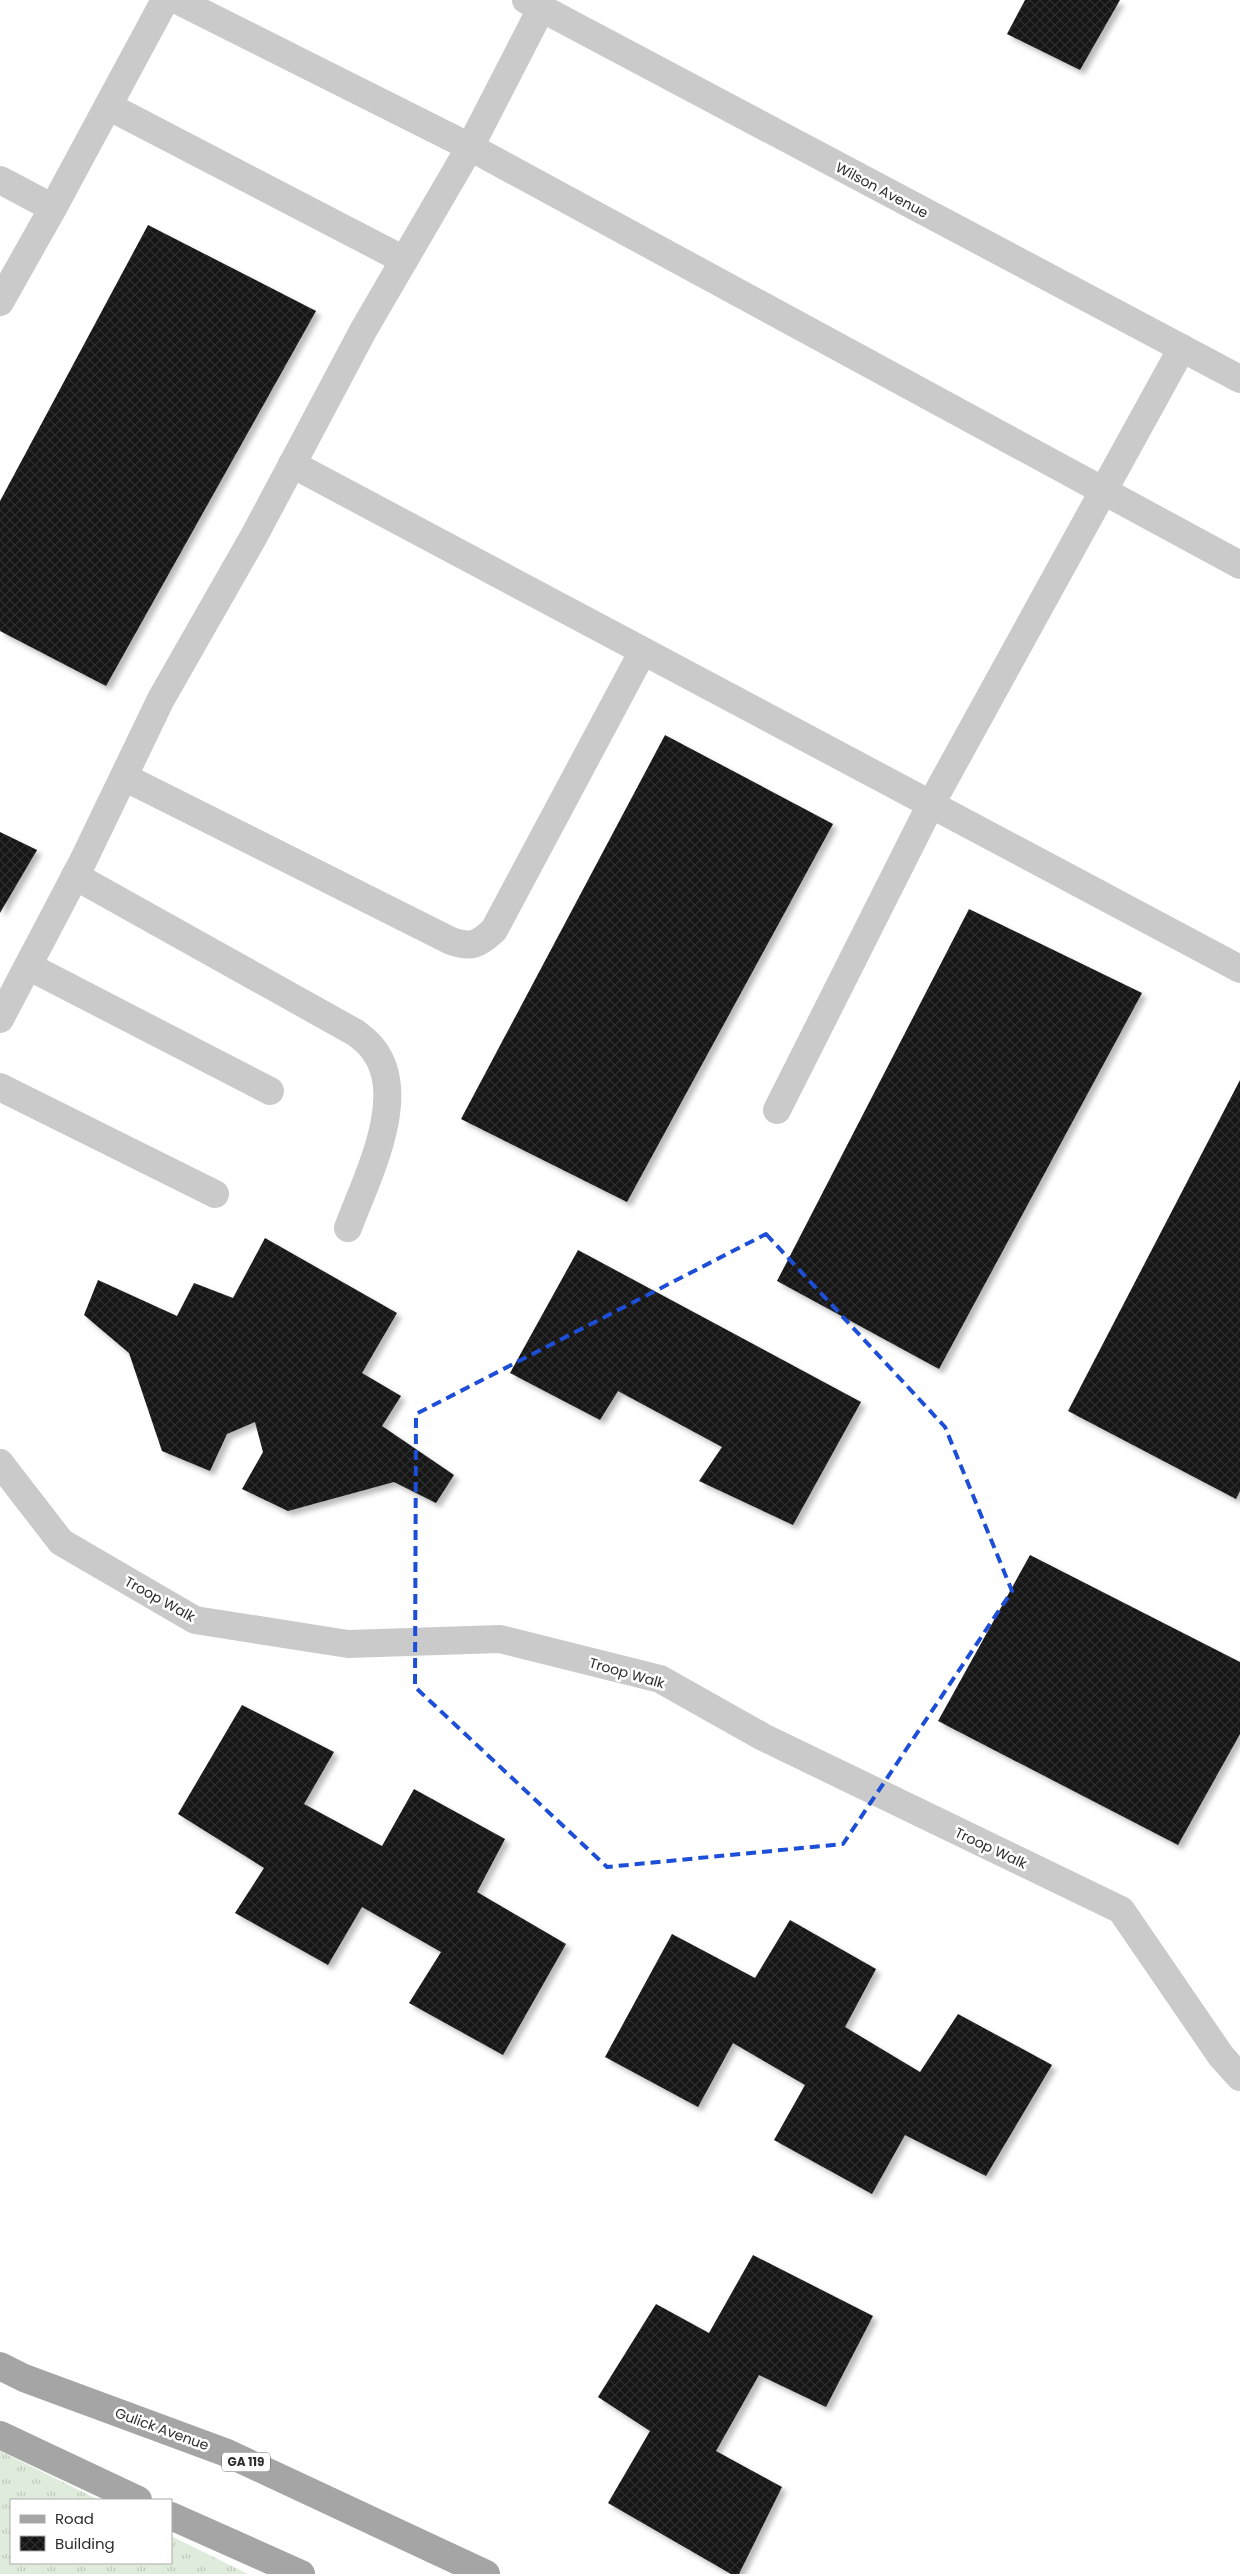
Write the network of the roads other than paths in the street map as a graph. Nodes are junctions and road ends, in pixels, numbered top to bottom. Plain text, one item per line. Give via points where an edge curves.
1 (164, 0) edge
2 (177, 0) edge
3 (533, 4) edge
4 (108, 106) junction
5 (470, 147) junction
6 (0, 180) edge
7 (53, 208) junction
8 (404, 260) junction
9 (0, 302) edge
10 (1182, 348) junction
11 (1240, 379) edge
12 (292, 464) junction
13 (1104, 491) junction
14 (1240, 564) edge
15 (643, 651) junction
16 (124, 776) junction
17 (930, 804) junction
18 (75, 876) junction
19 (28, 966) junction
20 (1240, 969) edge
21 (0, 1019) edge
22 (0, 1087) edge
23 (270, 1092) dead end
24 (777, 1110) dead end
25 (215, 1194) dead end
26 (348, 1228) dead end
27 (0, 1463) edge
28 (1240, 2077) edge
29 (0, 2366) edge
30 (0, 2435) edge
31 (136, 2499) edge
32 (172, 2516) edge
33 (301, 2574) edge
34 (486, 2574) edge

1 - 4 street
2 - 5 street
3 - 5 street
3 - 10 street, Wilson Avenue
4 - 7 street
4 - 8 street
5 - 8 street
5 - 13 street
6 - 7 street
7 - 9 street
8 - 12 street
10 - 11 street, Wilson Avenue
10 - 13 street
12 - 15 street
12 - 16 street via 161,699
13 - 14 street
13 - 17 street
15 - 16 street via 494,930 484,940 467,946 451,941
15 - 17 street
16 - 18 street
17 - 20 street
17 - 24 street
18 - 19 street
18 - 26 street via 356,1033 374,1049 384,1070 388,1095 385,1126
19 - 21 street
19 - 23 street
22 - 25 street
27 - 28 street, Troop Walk via 61,1542 194,1620 348,1644 500,1638 660,1679 763,1737 1120,1910 1221,2056
29 - 34 main road, Gulick Avenue / GA 119 via 24,2378 227,2453
30 - 31 main road
32 - 33 main road

